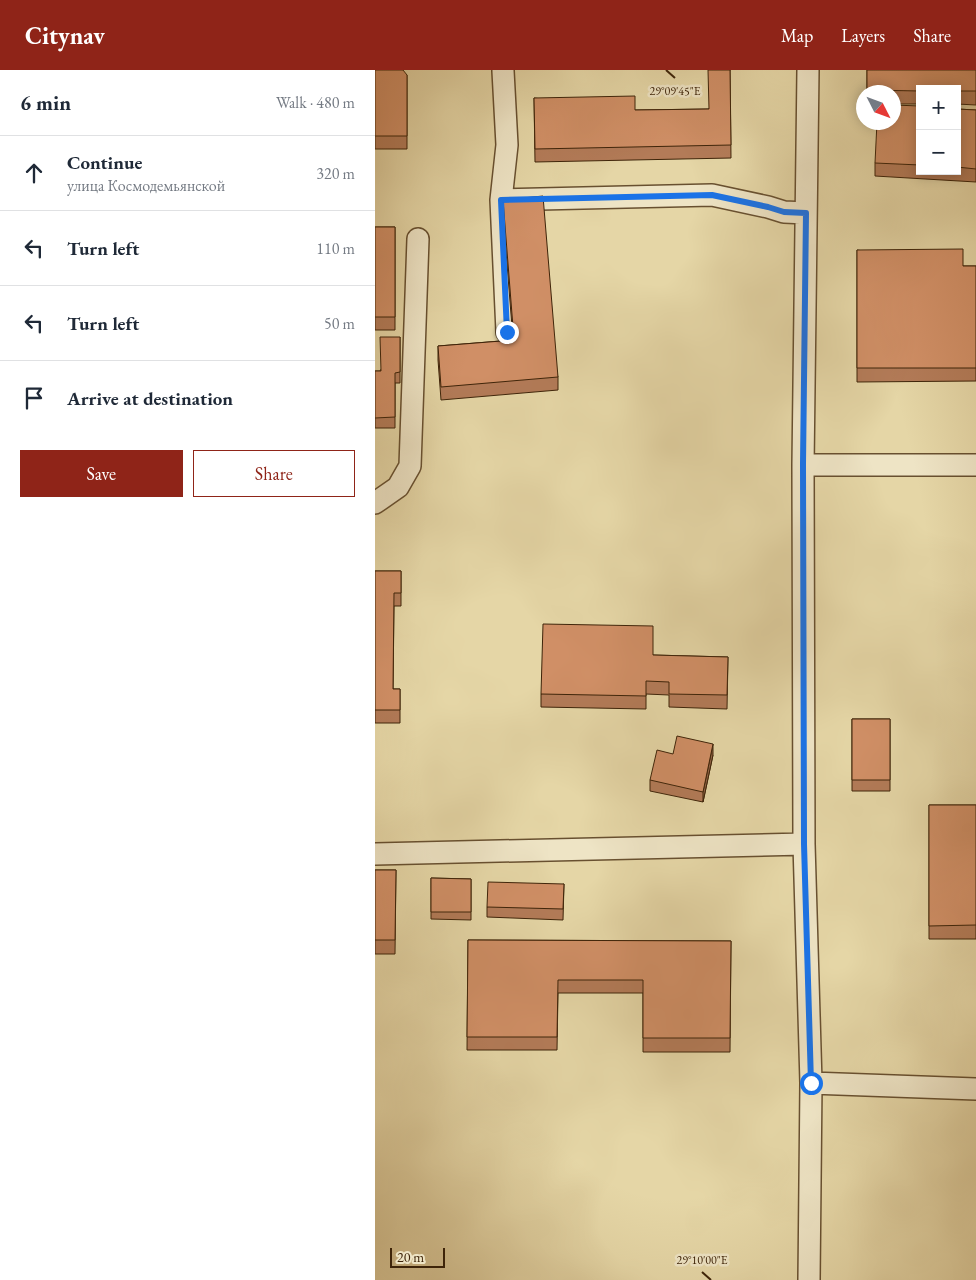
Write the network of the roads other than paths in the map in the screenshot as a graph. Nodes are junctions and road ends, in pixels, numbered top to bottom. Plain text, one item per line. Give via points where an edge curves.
1 (808, 70) edge
2 (503, 71) edge
3 (501, 200) junction
4 (806, 213) junction
5 (418, 239) dead end
6 (507, 332) dead end
7 (803, 464) junction
8 (976, 465) edge
9 (375, 502) edge
10 (804, 844) junction
11 (375, 854) edge
12 (811, 1083) junction
13 (976, 1089) edge
14 (809, 1280) edge

1 - 4 street
2 - 3 street via 507,146
3 - 4 street via 712,195 784,212
3 - 6 street
4 - 7 street
5 - 9 street via 410,466 398,488
7 - 8 street
7 - 10 street
10 - 11 street
10 - 12 street
12 - 13 street
12 - 14 street

